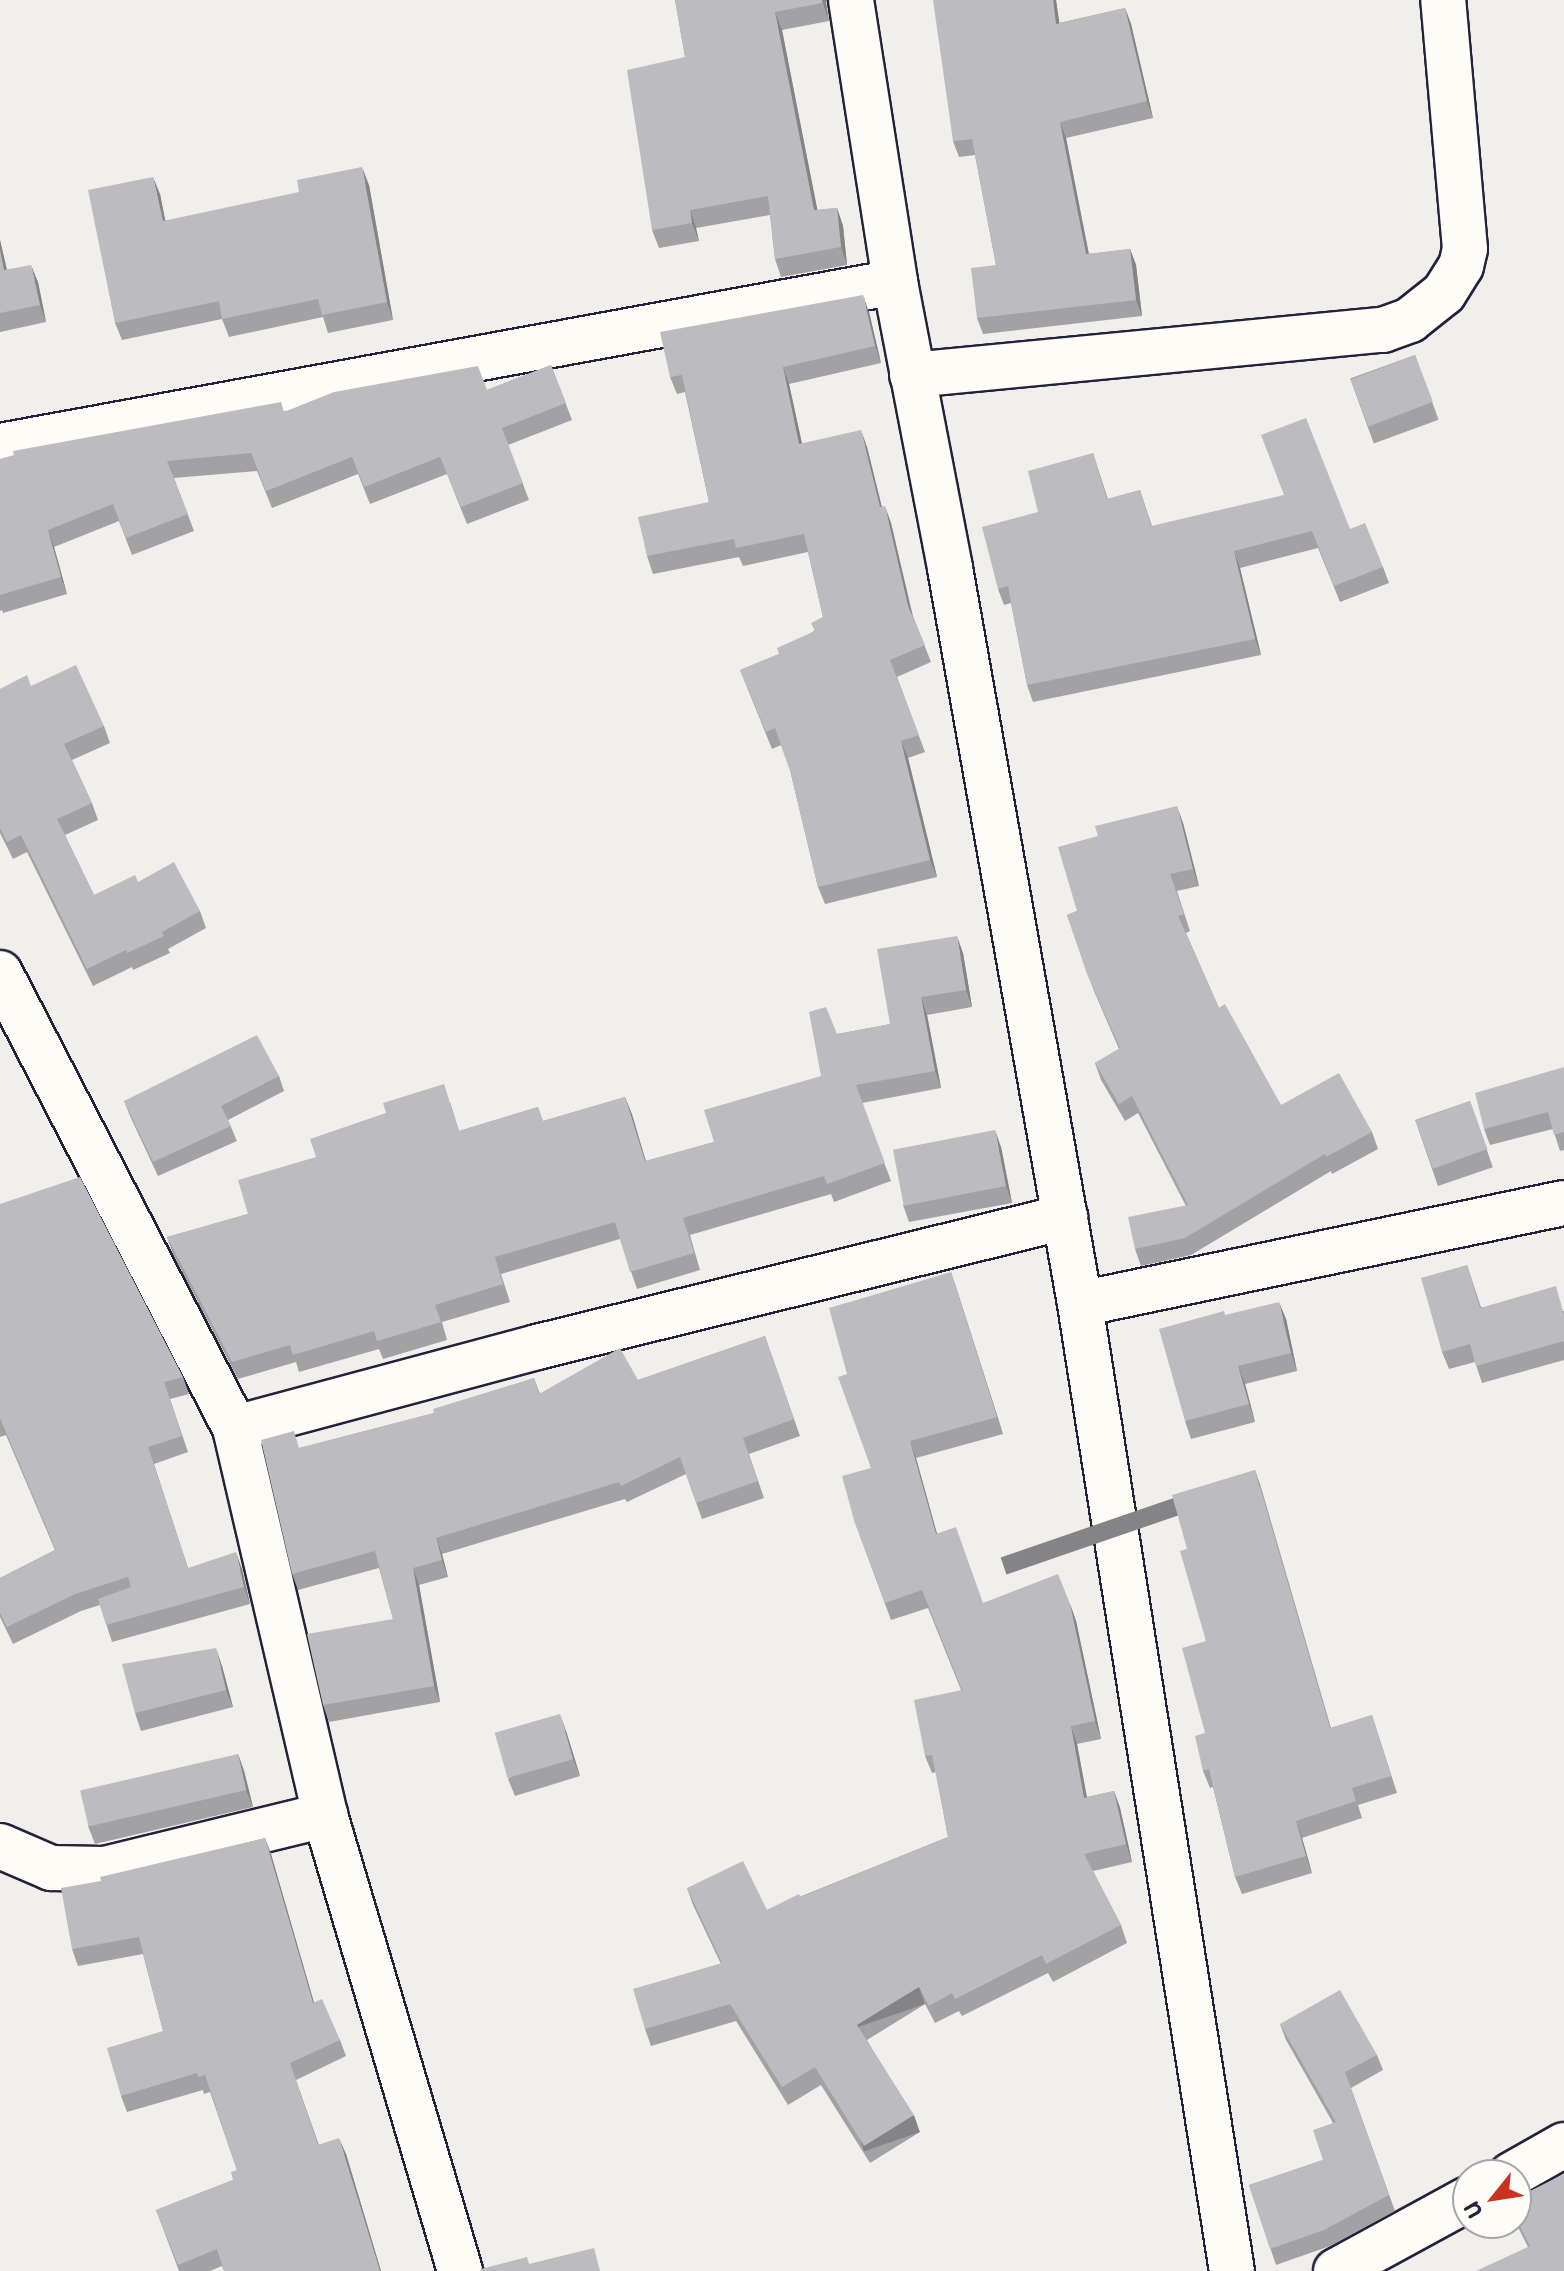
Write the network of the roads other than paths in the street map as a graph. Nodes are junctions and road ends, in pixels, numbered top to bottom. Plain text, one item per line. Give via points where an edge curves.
1 (851, 0) edge
2 (1443, 0) edge
3 (895, 282) junction
4 (912, 375) junction
5 (0, 446) edge
6 (0, 973) edge
7 (1564, 1203) edge
8 (1065, 1217) junction
9 (1080, 1304) junction
10 (235, 1428) junction
11 (325, 1815) junction
12 (0, 1846) edge
13 (1564, 2145) edge
14 (1532, 2163) edge
15 (1452, 2208) edge
16 (460, 2271) edge
17 (1232, 2271) edge
18 (1336, 2271) edge

1 - 3 street
2 - 4 street via 1465,249 1444,293 1410,320 1383,330
3 - 4 street
3 - 5 street
4 - 8 street
6 - 10 street
7 - 9 street
8 - 9 street
8 - 10 street via 537,1347
9 - 17 street
10 - 11 street
11 - 12 street via 104,1869 51,1868
11 - 16 street
13 - 14 street
15 - 18 street

